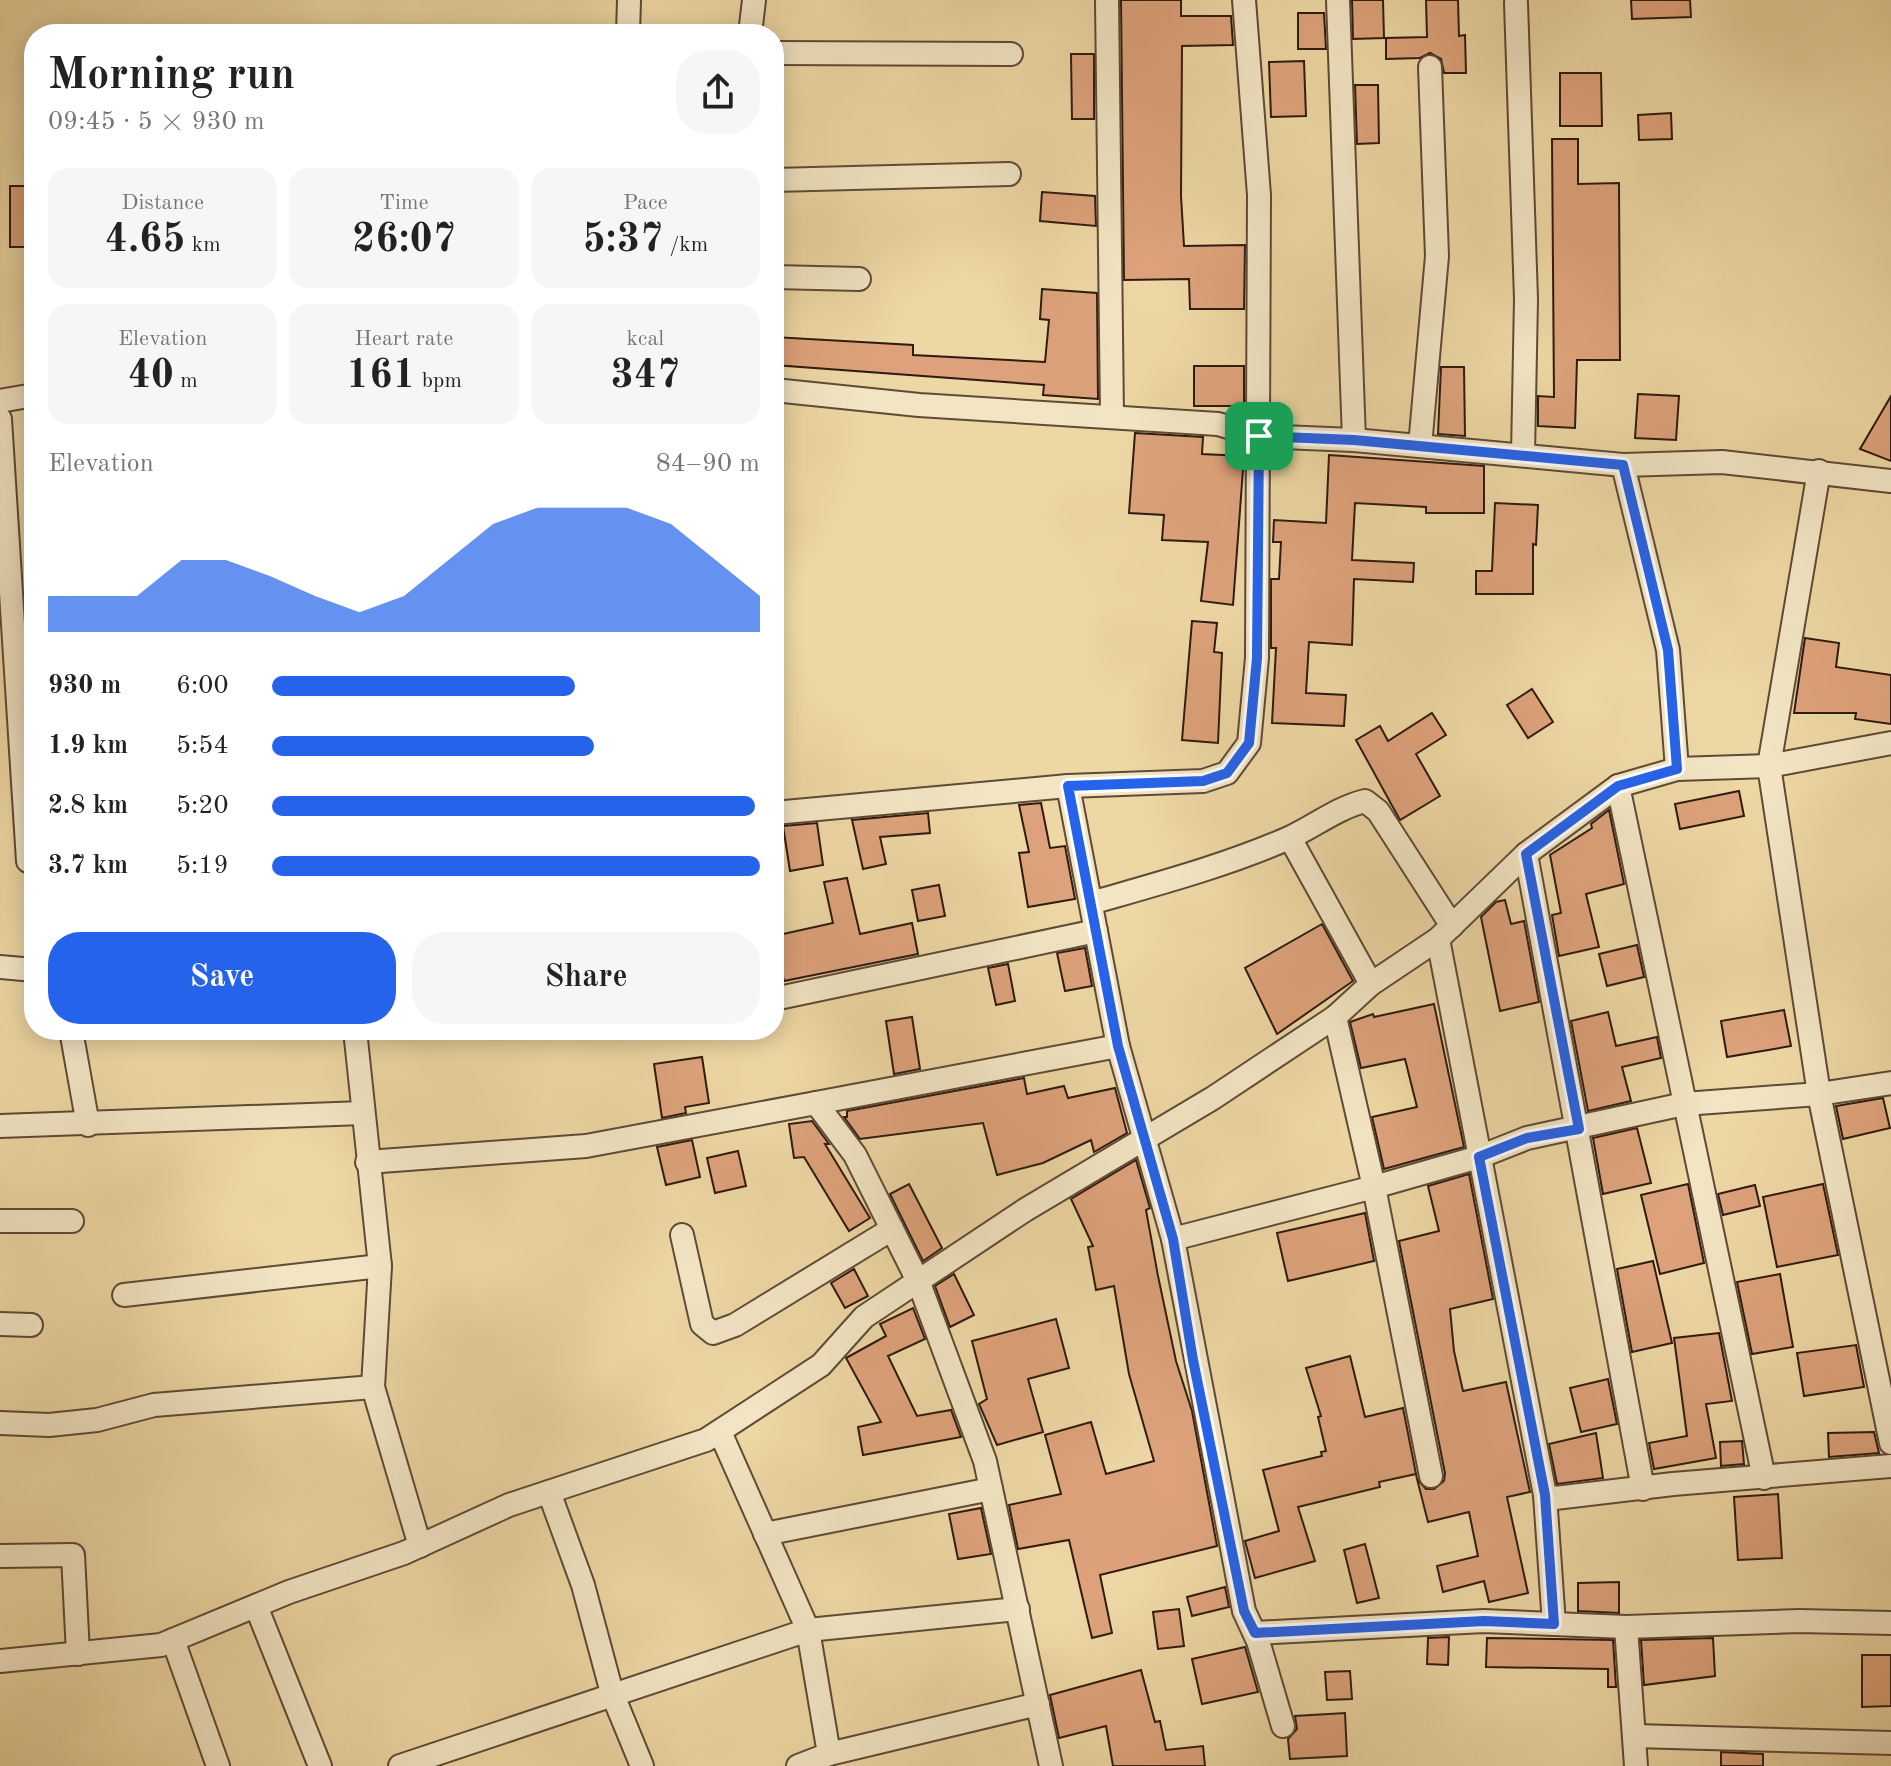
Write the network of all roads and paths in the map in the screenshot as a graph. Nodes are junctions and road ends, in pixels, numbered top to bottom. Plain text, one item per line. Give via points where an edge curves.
1 (629, 0) edge
2 (754, 0) edge
3 (1107, 0) edge
4 (1244, 0) edge
5 (1338, 0) edge
6 (1516, 3) dead end
7 (628, 24) edge
8 (751, 24) edge
9 (784, 53) edge
10 (1011, 54) dead end
11 (1430, 67) dead end
12 (1009, 174) dead end
13 (784, 180) edge
14 (784, 277) edge
15 (859, 279) dead end
16 (784, 391) edge
17 (24, 397) edge
18 (0, 401) edge
19 (1112, 416) junction
20 (0, 419) edge
21 (1259, 436) junction
22 (1354, 440) junction
23 (1420, 446) junction
24 (1523, 454) junction
25 (1623, 465) junction
26 (1819, 471) junction
27 (1891, 481) edge
28 (1891, 743) edge
29 (1769, 766) junction
30 (1677, 769) junction
31 (1068, 786) junction
32 (1618, 786) junction
33 (24, 798) edge
34 (784, 812) edge
35 (1290, 838) junction
36 (1526, 854) junction
37 (1091, 903) junction
38 (1096, 931) junction
39 (1445, 933) junction
40 (0, 967) edge
41 (24, 969) edge
42 (1371, 984) junction
43 (784, 997) edge
44 (1335, 1017) junction
45 (73, 1040) edge
46 (356, 1040) edge
47 (1118, 1046) junction
48 (1891, 1083) edge
49 (1819, 1094) junction
50 (816, 1103) junction
51 (1684, 1104) junction
52 (363, 1113) junction
53 (88, 1125) junction
54 (0, 1126) edge
55 (1579, 1129) junction
56 (1145, 1138) junction
57 (1479, 1157) junction
58 (367, 1162) junction
59 (1374, 1187) junction
60 (0, 1221) edge
61 (72, 1221) dead end
62 (892, 1229) junction
63 (682, 1235) dead end
64 (1173, 1239) junction
65 (380, 1266) junction
66 (919, 1283) junction
67 (124, 1295) dead end
68 (0, 1324) edge
69 (31, 1325) dead end
70 (373, 1387) junction
71 (0, 1423) edge
72 (720, 1432) junction
73 (1891, 1443) edge
74 (1891, 1466) edge
75 (1431, 1476) dead end
76 (1764, 1478) junction
77 (991, 1489) junction
78 (1643, 1489) junction
79 (549, 1492) junction
80 (1545, 1495) junction
81 (765, 1534) junction
82 (420, 1546) junction
83 (0, 1556) edge
84 (256, 1606) junction
85 (1018, 1609) junction
86 (1891, 1623) edge
87 (1554, 1624) junction
88 (1626, 1627) junction
89 (808, 1630) junction
90 (1255, 1633) junction
91 (173, 1640) junction
92 (78, 1654) junction
93 (0, 1661) edge
94 (612, 1693) junction
95 (1038, 1704) junction
96 (1283, 1726) dead end
97 (1634, 1736) junction
98 (1891, 1743) edge
99 (829, 1754) junction
100 (218, 1766) edge
101 (320, 1766) edge
102 (400, 1766) edge
103 (642, 1766) edge
104 (798, 1766) edge
105 (1051, 1766) edge
106 (1636, 1766) edge

1 - 7 street
2 - 8 street
3 - 19 street
4 - 21 street via 1259,195
5 - 22 street
6 - 24 street via 1526,299
9 - 10 street
11 - 23 street via 1437,256
12 - 13 street
14 - 15 street
16 - 19 street
17 - 18 street
19 - 21 street via 1218,424
20 - 33 street
21 - 22 street
21 - 31 street via 1257,658 1249,743 1227,773 1203,781
22 - 23 street
23 - 24 street
24 - 25 street
25 - 26 street via 1722,462
25 - 30 street via 1668,650
26 - 27 street
26 - 29 street
28 - 29 street
29 - 30 street
29 - 49 street
30 - 32 street
31 - 34 street
31 - 37 street
32 - 36 street
32 - 51 street
35 - 37 street
35 - 39 street via 1365,801 1378,811
35 - 42 street
36 - 39 street
36 - 55 street
37 - 38 street
38 - 43 street
38 - 47 street
39 - 42 street
39 - 57 street
40 - 41 street
42 - 44 street
44 - 56 street
44 - 59 street
45 - 53 street
46 - 52 street
47 - 50 street
47 - 56 street
48 - 49 street
49 - 51 street
49 - 73 street
50 - 58 street via 586,1146
50 - 62 street via 855,1155
51 - 55 street
51 - 76 street
52 - 53 street
52 - 58 street
53 - 54 street
55 - 57 street via 1527,1138
55 - 78 street
56 - 64 street
56 - 66 street via 1025,1210
57 - 59 street
57 - 80 street
58 - 65 street
59 - 64 street
59 - 75 street
60 - 61 street
62 - 63 street via 735,1325 713,1333 702,1324
62 - 66 street
64 - 90 street via 1244,1611
65 - 67 street
65 - 70 street
66 - 72 street via 864,1317 821,1365
66 - 77 street
68 - 69 street
70 - 71 street via 154,1405 97,1420 49,1425
70 - 82 street
72 - 79 street
72 - 81 street
74 - 76 street
76 - 78 street
77 - 81 street
77 - 85 street
78 - 80 street
79 - 82 street
79 - 94 street via 583,1585
80 - 87 street
81 - 89 street
82 - 84 street
83 - 92 street via 73,1555
84 - 91 street
84 - 101 street
85 - 89 street
85 - 95 street
86 - 88 street
87 - 88 street
87 - 90 street via 1484,1621
88 - 97 street
89 - 94 street
89 - 99 street
90 - 96 street
91 - 92 street
91 - 100 street
92 - 93 street
94 - 102 street
94 - 103 street
95 - 99 street
95 - 105 street
97 - 98 street
97 - 106 street
99 - 104 street

